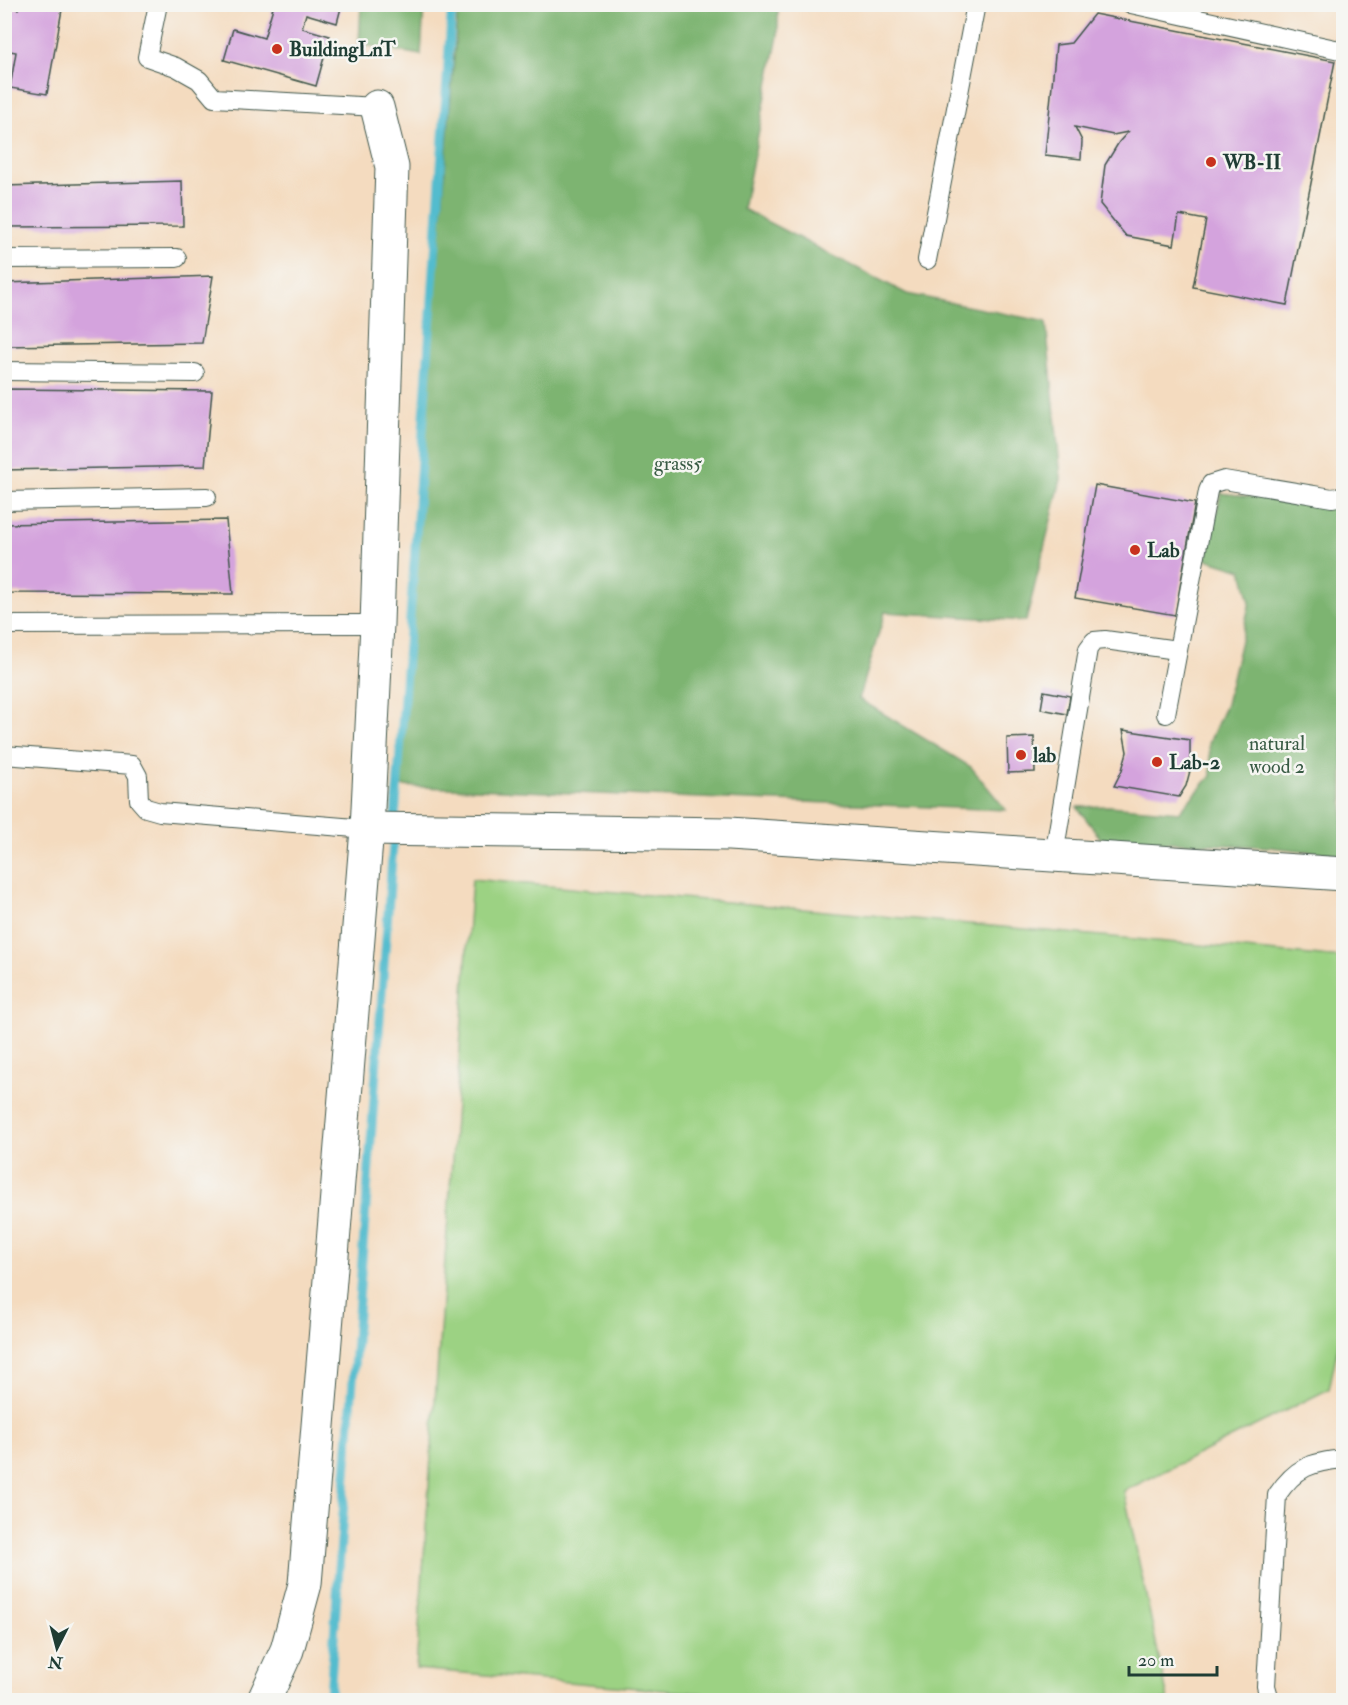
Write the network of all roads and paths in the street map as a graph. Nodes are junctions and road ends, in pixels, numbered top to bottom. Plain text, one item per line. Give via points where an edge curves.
1 (158, 4) edge
2 (976, 4) edge
3 (1131, 4) edge
4 (1344, 51) edge
5 (377, 107) joint
6 (177, 258) dead end
7 (4, 259) edge
8 (927, 260) dead end
9 (4, 371) edge
10 (195, 373) dead end
11 (1344, 496) edge
12 (207, 497) dead end
13 (4, 501) edge
14 (377, 624) junction
15 (4, 625) edge
16 (1177, 650) junction
17 (1166, 714) dead end
18 (4, 755) edge
19 (367, 829) junction
20 (1054, 855) junction
21 (1344, 874) edge
22 (1344, 1459) edge
23 (264, 1701) edge
24 (1270, 1701) edge

1 - 5 lane via 147,57 199,80 214,99
2 - 8 lane
3 - 4 lane
5 - 14 street via 392,167
6 - 7 lane
9 - 10 lane
11 - 16 lane via 1332,498 1224,480 1211,484
12 - 13 lane
14 - 15 lane
14 - 19 street
16 - 17 lane
16 - 20 lane via 1104,640 1094,641 1088,649
18 - 19 lane via 132,765 138,777 139,800 146,808 160,812
19 - 20 street via 729,834
19 - 23 street via 305,1584 287,1650
20 - 21 street
22 - 24 lane via 1308,1466 1289,1477 1278,1495 1266,1686

